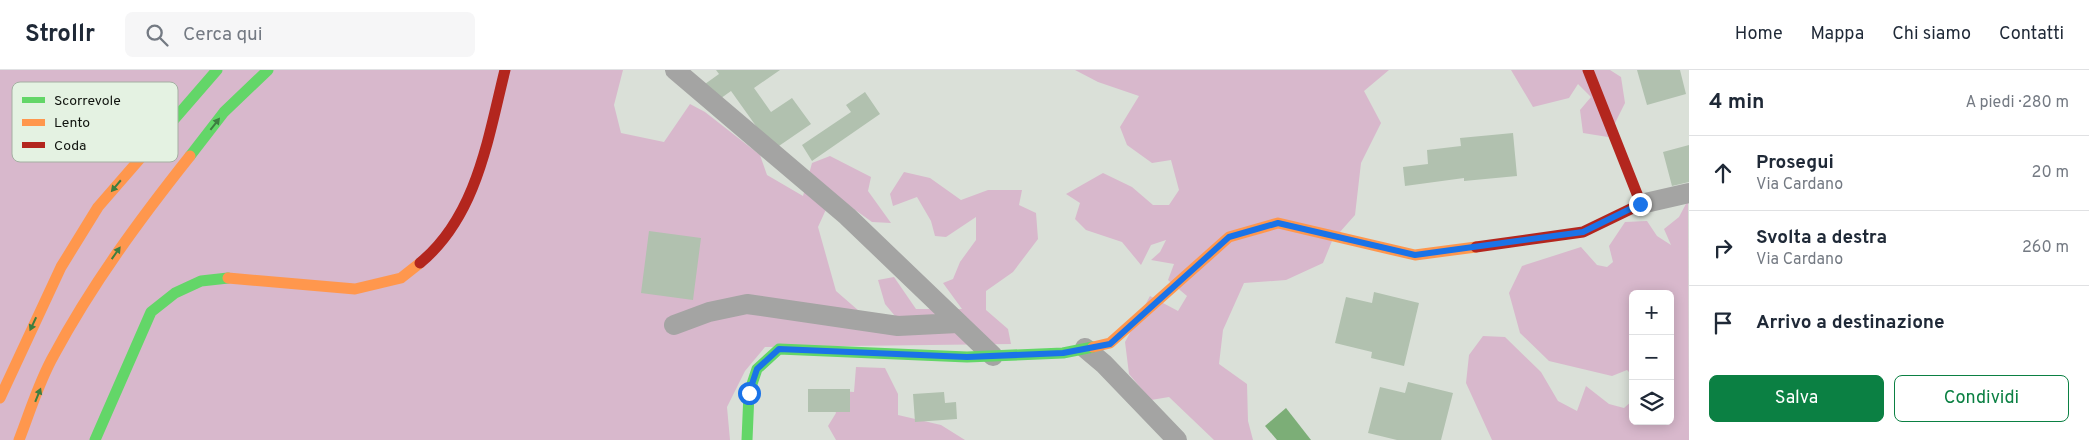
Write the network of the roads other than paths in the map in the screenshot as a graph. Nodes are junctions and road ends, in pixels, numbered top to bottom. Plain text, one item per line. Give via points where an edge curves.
1 (217, 70) edge
2 (268, 70) edge
3 (505, 70) edge
4 (675, 70) edge
5 (1588, 70) edge
6 (178, 115) edge
7 (137, 162) edge
8 (1689, 193) edge
9 (1640, 204) junction
10 (958, 323) junction
11 (674, 325) dead end
12 (1085, 348) junction
13 (993, 356) junction
14 (0, 398) edge
15 (19, 440) edge
16 (95, 440) edge
17 (747, 440) edge
18 (1177, 440) edge

1 -> 6 main road
15 -> 2 main road via 54,356 111,261 224,112
3 - 16 main road via 482,163 461,215 428,256 400,278 355,289 227,278 201,281 175,292 151,312
4 - 10 street via 847,216
5 - 9 main road
7 -> 14 main road via 98,207 61,267
8 - 9 street
9 - 12 main road via 1583,232 1415,255 1278,223 1229,237 1110,344
10 - 11 street via 898,326 747,304 709,312
10 - 13 street
12 - 13 main road via 1063,353
12 - 18 street
13 - 17 main road via 779,349 757,369 749,393

